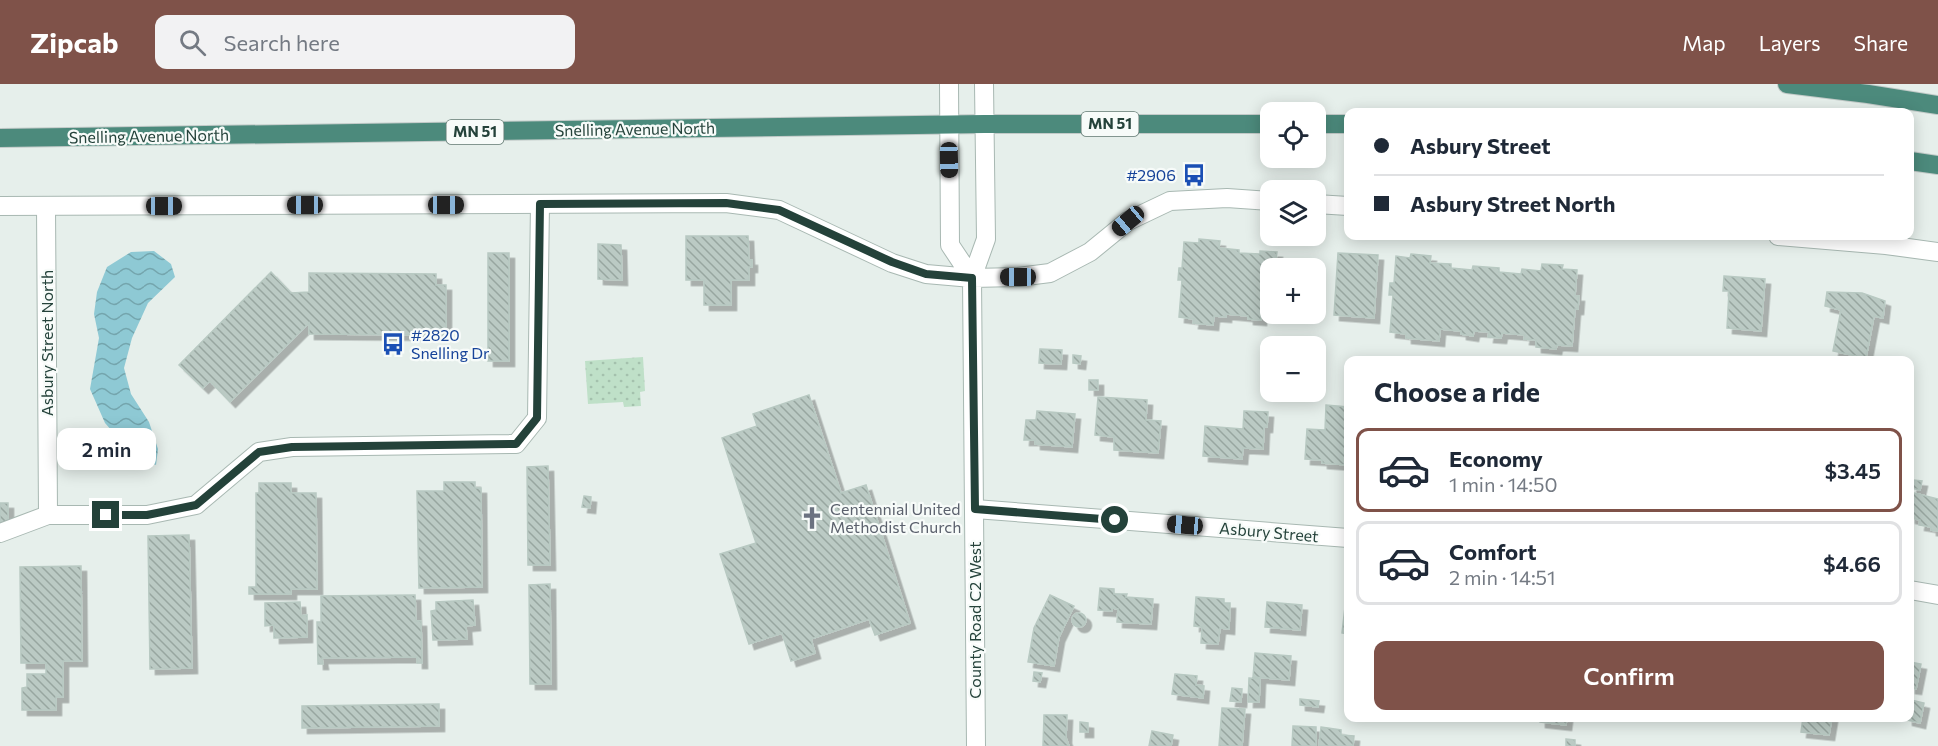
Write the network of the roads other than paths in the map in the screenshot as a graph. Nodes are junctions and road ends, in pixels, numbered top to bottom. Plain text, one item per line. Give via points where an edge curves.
1 (949, 84) edge
2 (984, 84) edge
3 (1787, 84) edge
4 (1938, 105) edge
5 (984, 124) junction
6 (1260, 124) edge
7 (1326, 124) edge
8 (1344, 124) edge
9 (949, 125) junction
10 (0, 138) edge
11 (1914, 162) edge
12 (1938, 165) edge
13 (1260, 200) edge
14 (540, 204) junction
15 (1326, 205) edge
16 (0, 206) edge
17 (46, 206) junction
18 (1344, 206) edge
19 (1832, 240) edge
20 (1938, 252) edge
21 (972, 278) junction
22 (975, 509) junction
23 (48, 515) junction
24 (0, 533) edge
25 (1344, 538) edge
26 (1914, 591) edge
27 (1938, 595) edge
28 (976, 746) edge

1 - 9 street
2 - 5 street, County Road C2 West
3 - 4 highway
5 - 6 highway, Snelling Avenue North / MN 51
5 - 9 highway, Snelling Avenue North / MN 51
5 - 21 street, County Road C2 West via 986,239
7 - 8 highway
9 - 10 highway, Snelling Avenue North / MN 51
9 - 21 street via 950,244
11 - 12 highway
13 - 21 street via 1170,201 1128,221 1090,252 1050,273
14 - 17 street
14 - 21 street via 726,203 779,210 926,274
14 - 23 street via 537,418 516,444 292,447 259,452 196,505 147,515
15 - 18 street
16 - 17 street
17 - 23 street, Asbury Street North
19 - 20 street
21 - 22 street, County Road C2 West
22 - 25 street, Asbury Street
22 - 28 street, County Road C2 West
23 - 24 street
26 - 27 street

